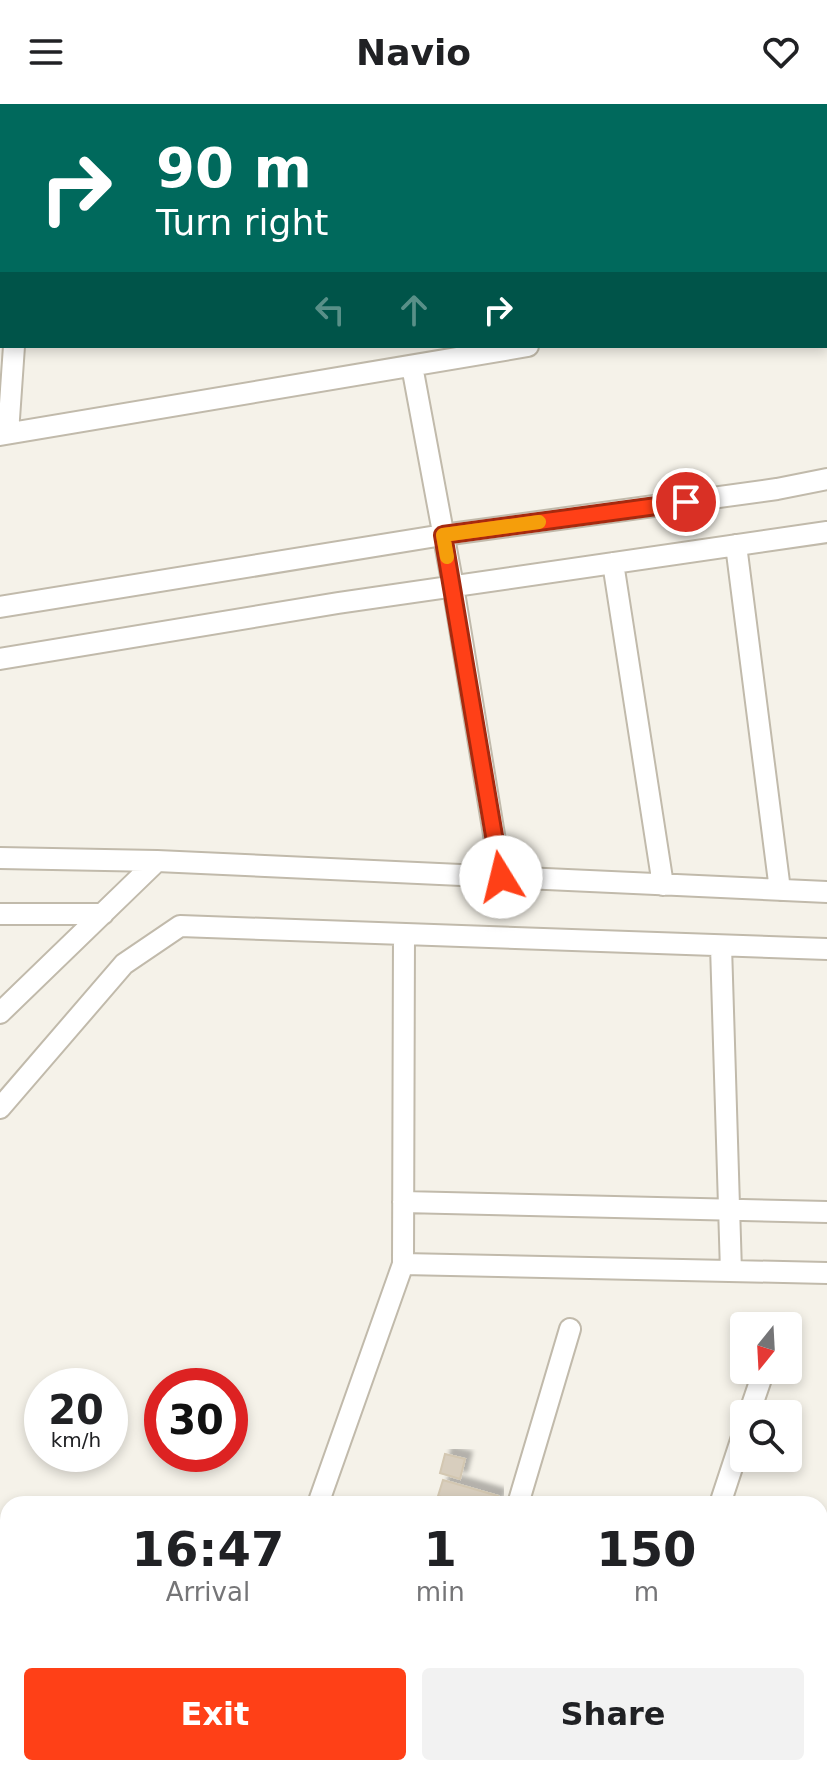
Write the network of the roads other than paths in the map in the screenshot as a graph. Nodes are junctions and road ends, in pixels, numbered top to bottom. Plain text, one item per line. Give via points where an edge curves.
1 (14, 348) edge
2 (516, 348) edge
3 (412, 366) junction
4 (4, 434) edge
5 (827, 479) edge
6 (827, 532) edge
7 (443, 535) junction
8 (736, 545) junction
9 (613, 563) junction
10 (453, 586) junction
11 (0, 607) edge
12 (0, 659) edge
13 (0, 858) edge
14 (157, 861) junction
15 (501, 877) junction
16 (663, 885) junction
17 (780, 890) junction
18 (827, 892) edge
19 (0, 914) edge
20 (103, 914) junction
21 (404, 934) junction
22 (721, 946) junction
23 (827, 949) edge
24 (0, 1013) edge
25 (0, 1108) edge
26 (403, 1202) junction
27 (729, 1210) junction
28 (827, 1212) edge
29 (403, 1264) junction
30 (731, 1271) junction
31 (827, 1273) edge
32 (570, 1329) dead end
33 (731, 1472) edge
34 (321, 1496) edge
35 (520, 1496) edge
36 (723, 1496) edge

1 - 4 street
2 - 3 street
3 - 4 street
3 - 7 street
5 - 7 street
6 - 8 street
7 - 10 street
7 - 11 street
8 - 9 street
8 - 17 street
9 - 10 street
9 - 16 street
10 - 12 street
10 - 15 street
13 - 14 street
14 - 15 street
14 - 20 street
15 - 16 street
16 - 17 street
17 - 18 street
19 - 20 street
20 - 24 street
21 - 22 street
21 - 25 street via 180,926 124,964
21 - 26 street
22 - 23 street
22 - 27 street
26 - 27 street
26 - 29 street
27 - 28 street
27 - 30 street
29 - 30 street
29 - 34 street
30 - 31 street
32 - 35 street
33 - 36 street

